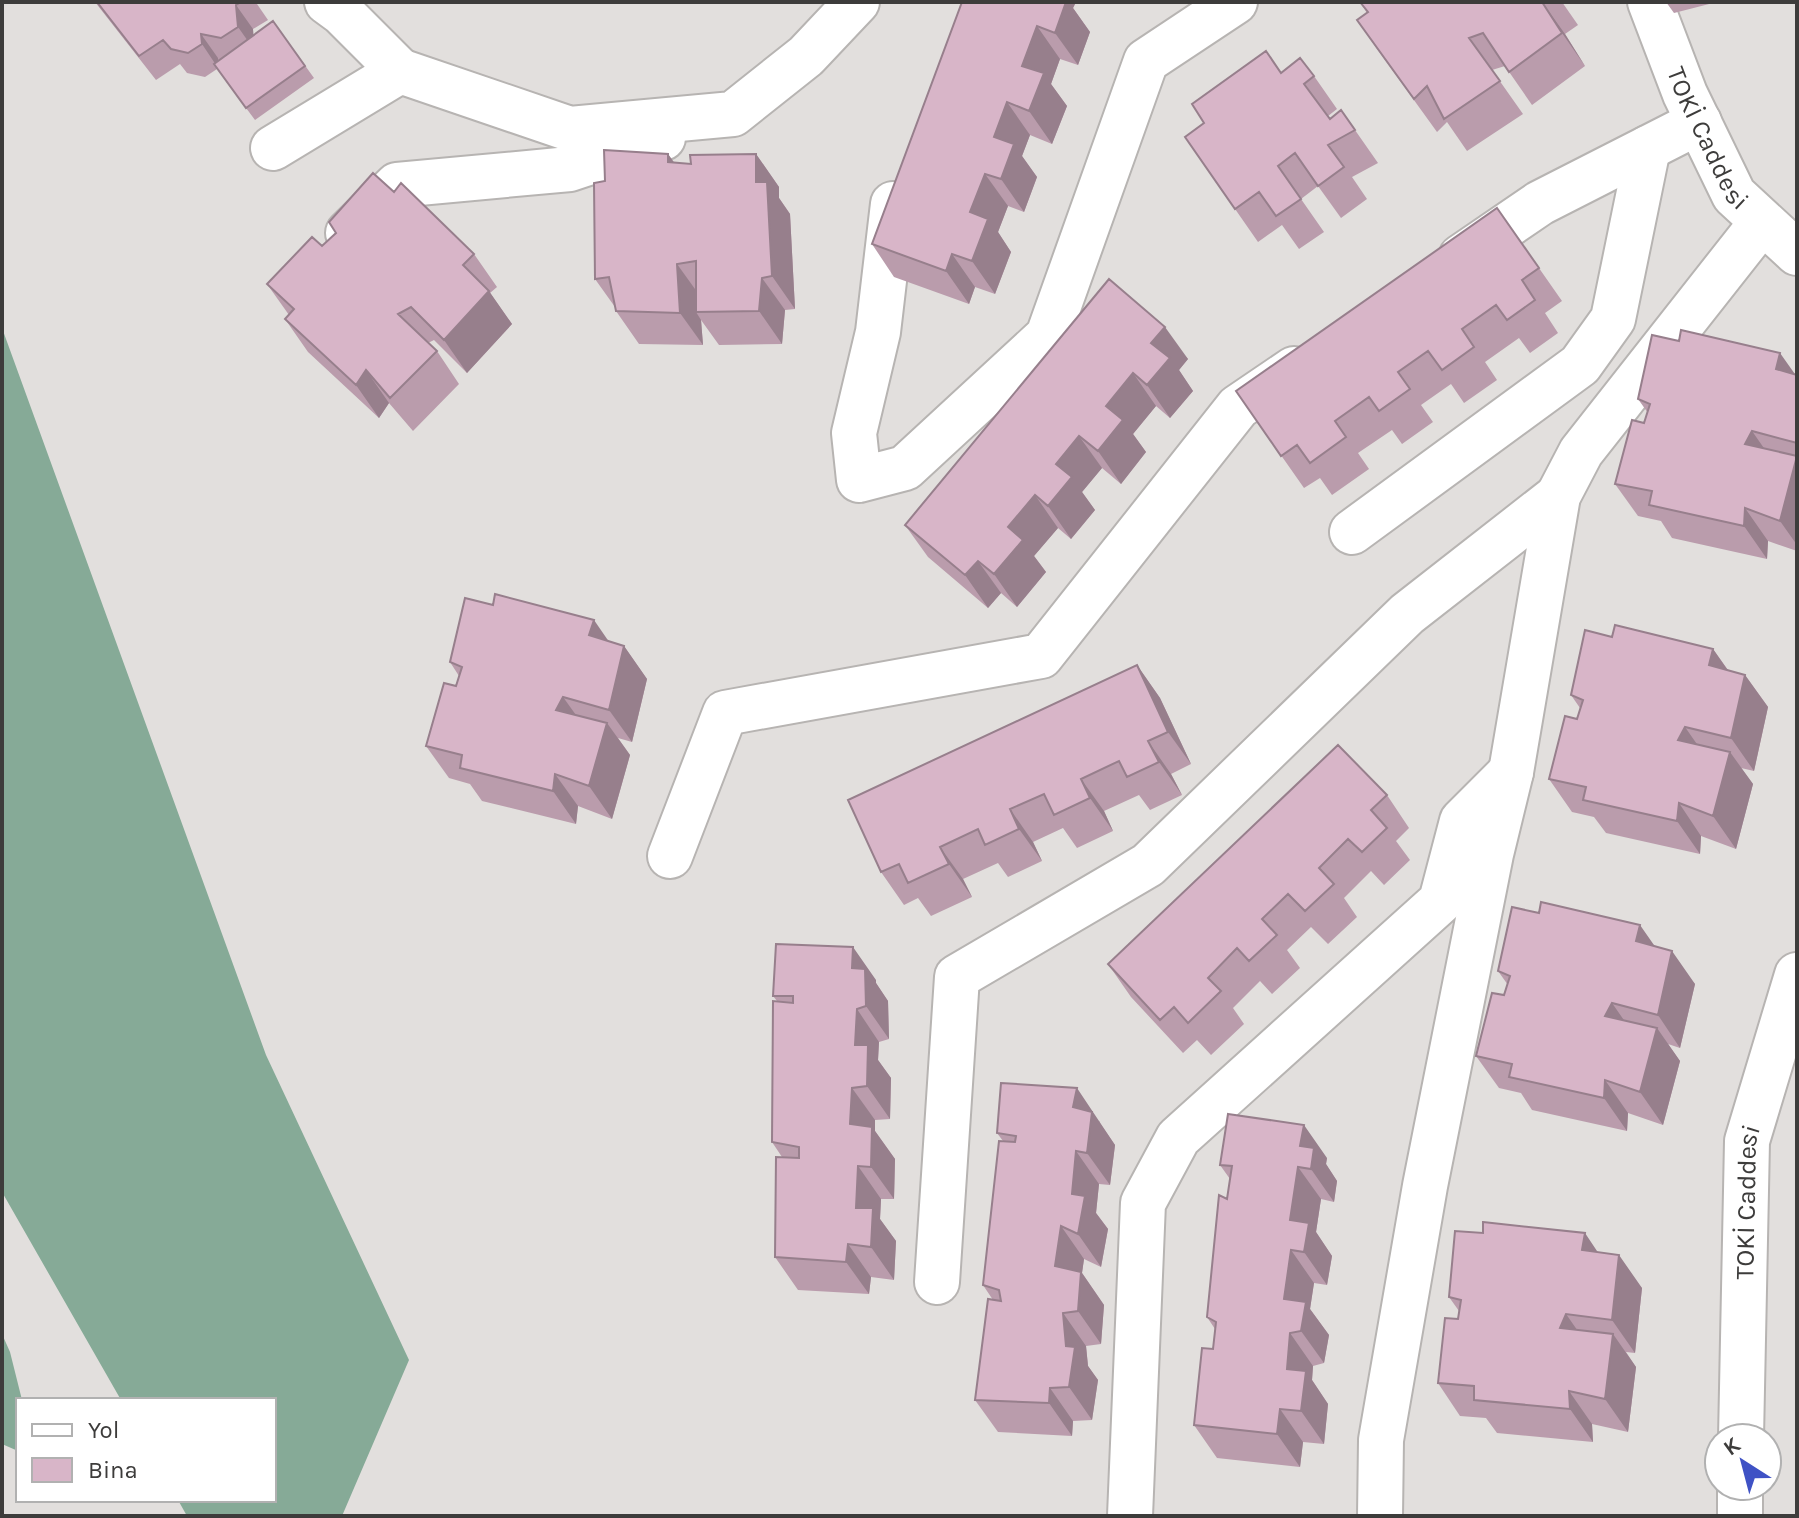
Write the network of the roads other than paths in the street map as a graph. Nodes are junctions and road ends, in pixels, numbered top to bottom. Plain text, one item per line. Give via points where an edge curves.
1 (327, 2) edge
2 (857, 2) edge
3 (1235, 2) edge
4 (1650, 2) edge
5 (400, 71) junction
6 (733, 114) junction
7 (1699, 122) junction
8 (273, 148) dead end
9 (1648, 148) junction
10 (905, 159) edge
11 (1762, 222) junction
12 (1797, 253) edge
13 (324, 256) edge
14 (1422, 283) edge
15 (1330, 345) edge
16 (1558, 496) junction
17 (1352, 532) dead end
18 (1511, 772) junction
19 (670, 856) dead end
20 (1797, 975) edge
21 (937, 1282) dead end
22 (1741, 1422) edge
23 (1130, 1516) edge
24 (1380, 1516) edge

1 - 5 street
2 - 6 street via 806,56
3 - 10 street via 1146,61 1048,336 905,468 859,480 854,433 878,332 895,188
4 - 7 street, TOKİ Caddesi
5 - 6 street via 570,129
5 - 8 street
6 - 13 street via 570,169 397,185
7 - 9 street
7 - 11 street, TOKİ Caddesi via 1734,195
9 - 14 street via 1540,203
9 - 17 street via 1613,319 1580,365
11 - 12 street, TOKİ Caddesi
11 - 16 street via 1581,452
15 - 19 street via 1238,407 1041,656 725,713
16 - 18 street
16 - 21 street via 1407,614 1148,865 957,977
18 - 23 street via 1462,821 1441,901 1178,1138 1143,1203
18 - 24 street via 1425,1186 1381,1440
20 - 22 street, TOKİ Caddesi via 1747,1141

